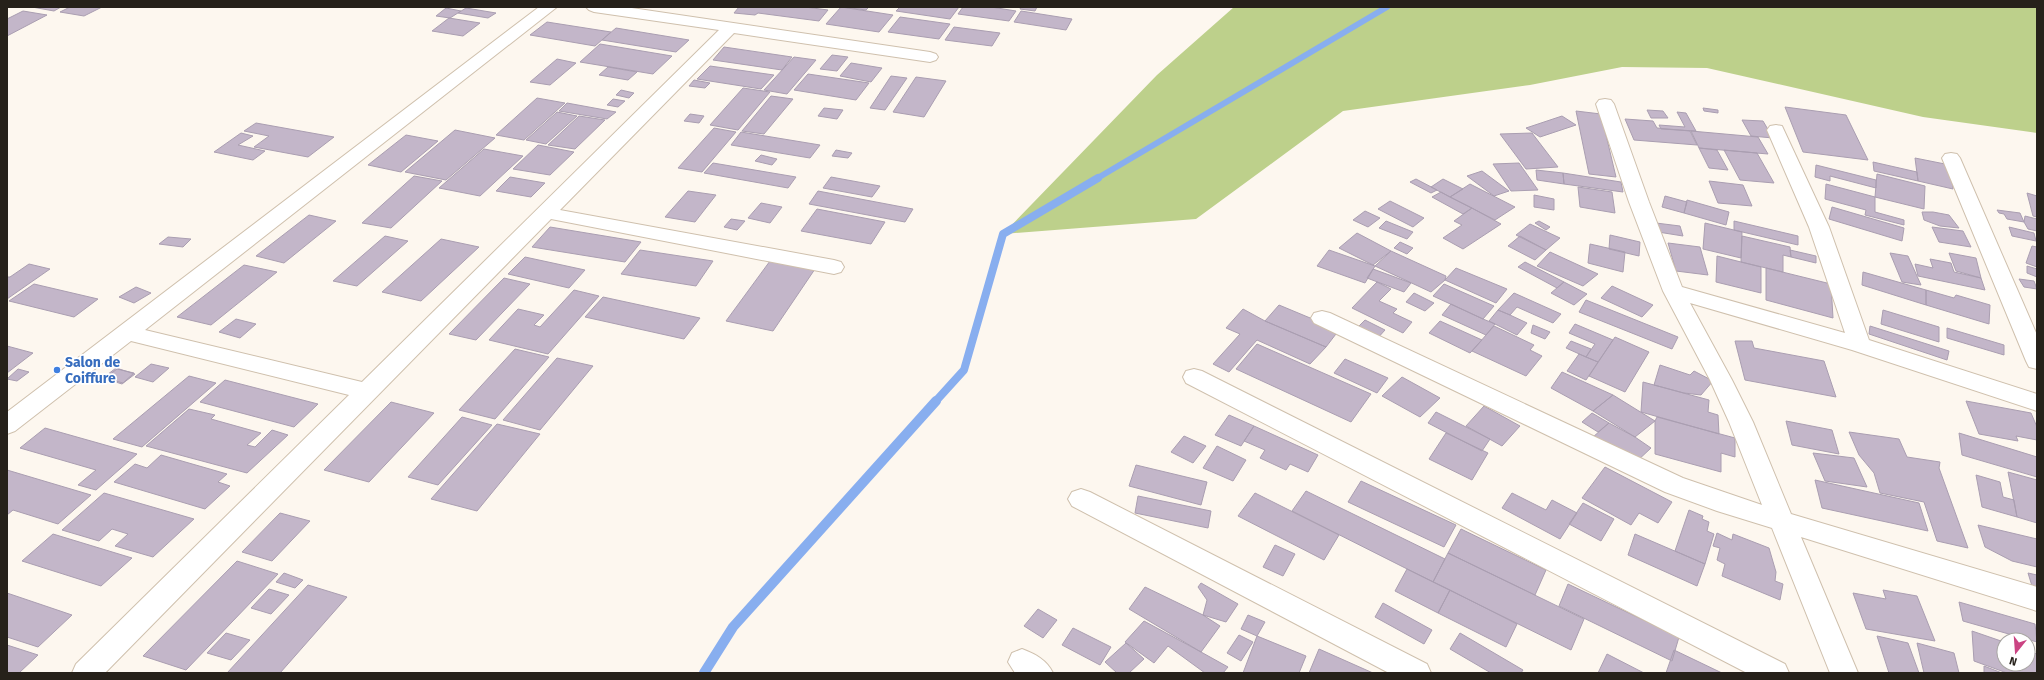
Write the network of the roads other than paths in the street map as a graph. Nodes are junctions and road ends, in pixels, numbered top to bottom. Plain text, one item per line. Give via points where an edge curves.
1 (549, 7) edge
2 (594, 7) edge
3 (731, 27) junction
4 (930, 57) dead end
5 (1605, 104) dead end
6 (1776, 130) dead end
7 (1951, 158) dead end
8 (548, 213) junction
9 (834, 267) dead end
10 (1673, 291) junction
11 (1322, 318) dead end
12 (128, 333) junction
13 (1860, 344) junction
14 (2037, 361) edge
15 (1194, 377) dead end
16 (366, 391) junction
17 (2037, 403) edge
18 (7, 425) edge
19 (1081, 500) dead end
20 (1783, 521) junction
21 (2037, 599) edge
22 (86, 673) edge
23 (1417, 673) edge
24 (1775, 673) edge
25 (1844, 673) edge

1 - 12 street
2 - 3 street
3 - 4 street
3 - 8 street
5 - 10 street
6 - 13 street via 1819,227
7 - 14 street
8 - 9 street
8 - 16 street
10 - 13 street
10 - 20 street via 1721,380
11 - 20 street via 1674,485
12 - 16 street
12 - 18 street
13 - 17 street
15 - 24 street
16 - 22 street
19 - 23 street
20 - 21 street
20 - 25 street

